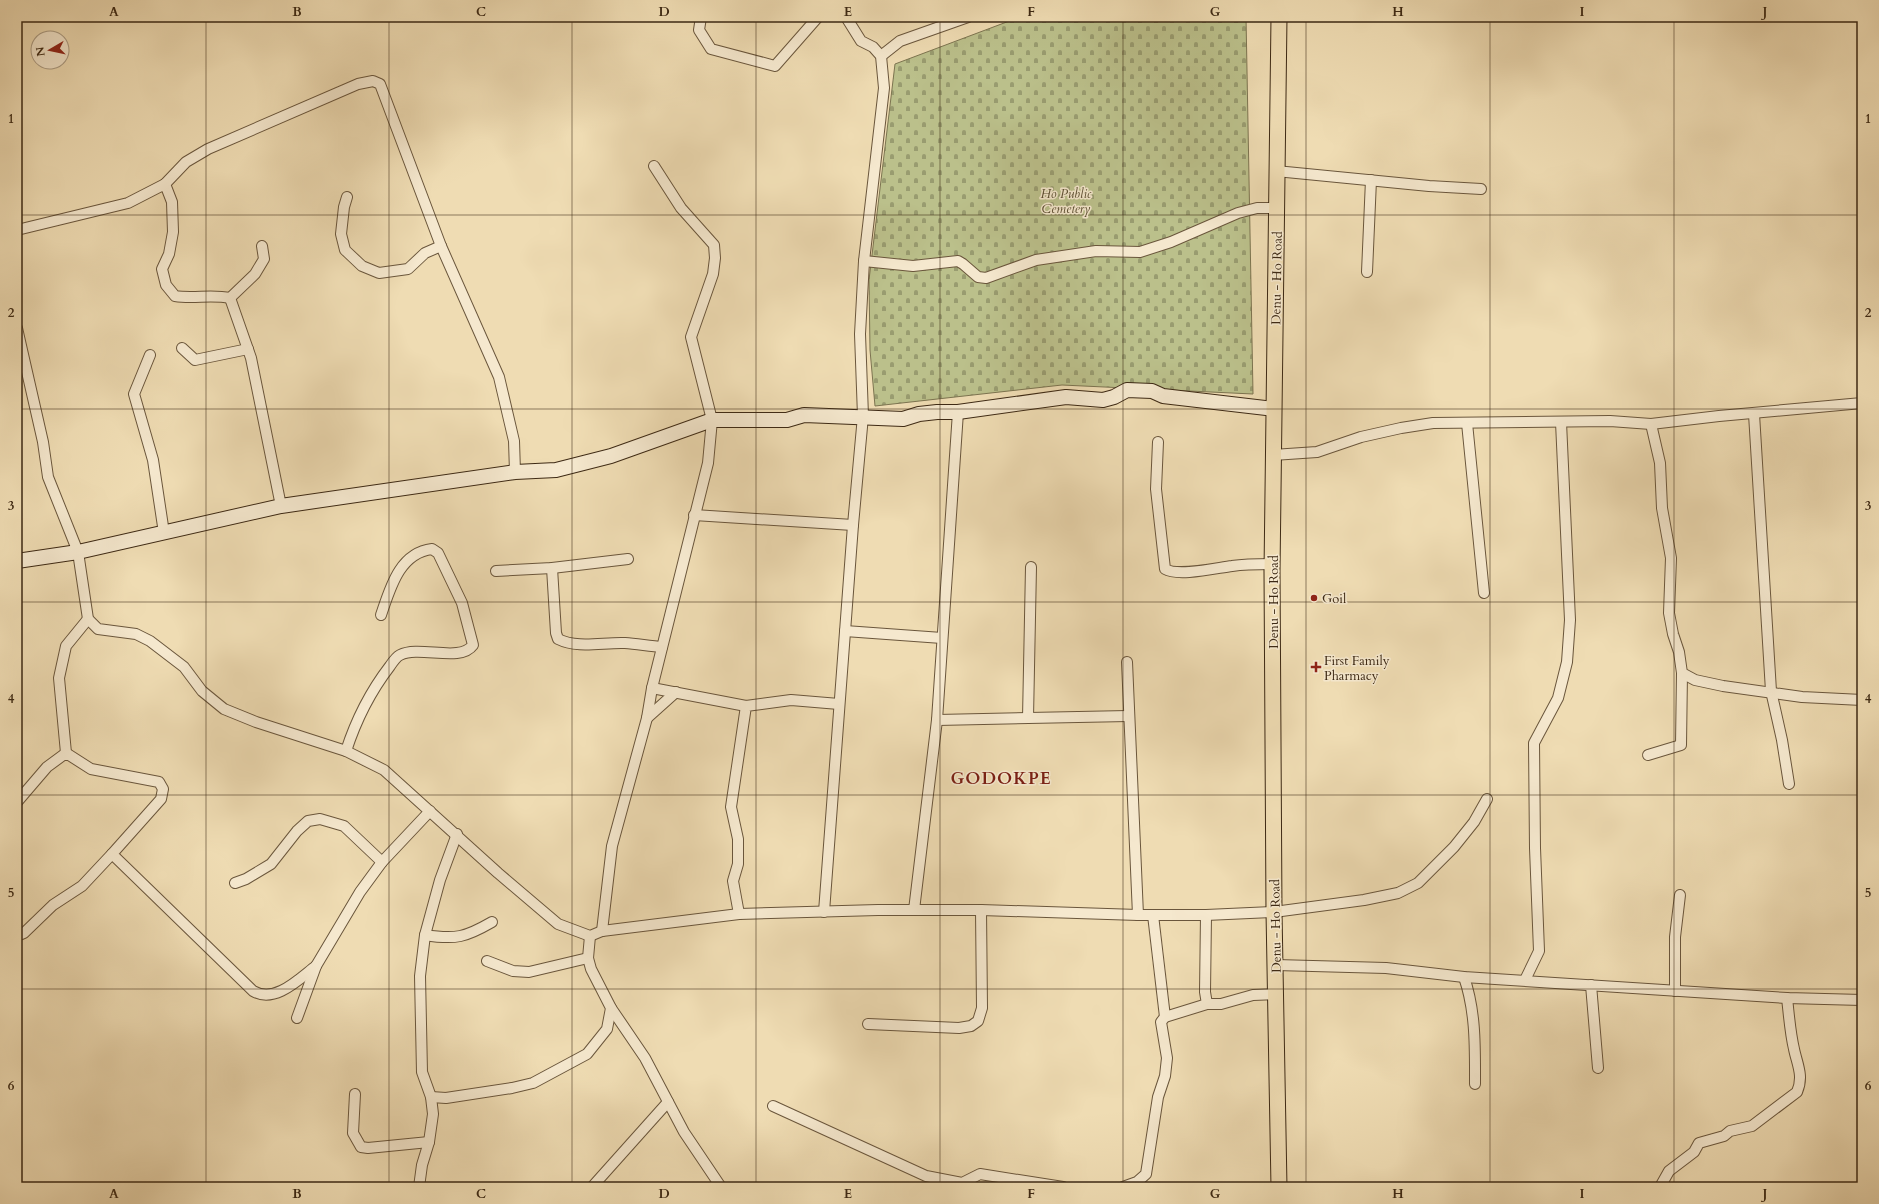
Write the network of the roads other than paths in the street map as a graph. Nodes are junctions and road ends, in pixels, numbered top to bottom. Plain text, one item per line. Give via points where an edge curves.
1 (701, 17) edge
2 (818, 17) edge
3 (846, 17) edge
4 (968, 17) edge
5 (1279, 17) edge
6 (881, 56) junction
7 (654, 166) dead end
8 (1276, 171) junction
9 (1370, 180) junction
10 (165, 184) junction
11 (1481, 189) dead end
12 (346, 197) dead end
13 (1276, 208) junction
14 (17, 230) edge
15 (262, 246) dead end
16 (441, 246) junction
17 (864, 261) junction
18 (1367, 272) dead end
19 (230, 298) junction
20 (17, 328) edge
21 (182, 348) dead end
22 (248, 349) junction
23 (150, 355) dead end
24 (1862, 403) edge
25 (1274, 408) junction
26 (958, 412) junction
27 (1754, 414) junction
28 (863, 416) junction
29 (712, 420) junction
30 (1561, 422) junction
31 (1467, 423) junction
32 (1651, 424) junction
33 (1158, 442) dead end
34 (1273, 455) junction
35 (516, 472) junction
36 (281, 506) junction
37 (694, 515) junction
38 (853, 525) junction
39 (164, 533) junction
40 (78, 552) junction
41 (628, 559) dead end
42 (17, 561) edge
43 (1272, 564) junction
44 (1031, 567) dead end
45 (552, 568) junction
46 (496, 571) dead end
47 (1484, 593) dead end
48 (381, 615) dead end
49 (88, 620) junction
50 (845, 631) junction
51 (942, 638) junction
52 (662, 647) junction
53 (1127, 662) dead end
54 (1682, 674) junction
55 (652, 688) junction
56 (676, 692) junction
57 (1771, 692) junction
58 (1862, 700) edge
59 (839, 704) junction
60 (746, 706) junction
61 (1128, 716) junction
62 (647, 718) junction
63 (1028, 718) junction
64 (937, 720) junction
65 (346, 751) junction
66 (66, 753) junction
67 (1648, 755) dead end
68 (1788, 784) dead end
69 (1487, 799) dead end
70 (17, 802) edge
71 (430, 811) junction
72 (457, 834) junction
73 (112, 854) junction
74 (382, 862) junction
75 (234, 883) dead end
76 (1680, 895) dead end
77 (914, 910) junction
78 (982, 910) junction
79 (824, 912) junction
80 (1274, 912) junction
81 (739, 914) junction
82 (1138, 915) junction
83 (1153, 915) junction
84 (1206, 915) junction
85 (492, 922) dead end
86 (602, 931) junction
87 (425, 935) junction
88 (17, 936) edge
89 (590, 936) junction
90 (588, 958) junction
91 (487, 961) dead end
92 (1276, 965) junction
93 (316, 966) junction
94 (1464, 977) junction
95 (1525, 980) junction
96 (1591, 985) junction
97 (1674, 991) junction
98 (1277, 994) junction
99 (1787, 998) junction
100 (1862, 1000) edge
101 (1207, 1004) junction
102 (611, 1008) junction
103 (1165, 1017) junction
104 (297, 1018) dead end
105 (868, 1024) dead end
106 (1598, 1068) dead end
107 (1475, 1084) dead end
108 (355, 1094) dead end
109 (431, 1097) junction
110 (668, 1102) junction
111 (773, 1106) dead end
112 (429, 1142) junction
113 (716, 1185) edge
114 (419, 1187) edge
115 (592, 1187) edge
116 (1063, 1187) edge
117 (1123, 1187) edge
118 (1279, 1187) edge
119 (1660, 1187) edge

1 - 2 street via 699,30 711,49 774,66
3 - 6 street via 861,41 873,47
4 - 6 street via 900,41
5 - 8 main road, Denu - Ho Road
6 - 17 street via 884,88
7 - 29 street via 681,208 714,245 713,274 691,337
8 - 9 street
8 - 13 main road, Denu - Ho Road
9 - 11 street
9 - 18 street
10 - 14 street via 128,203
10 - 16 street via 186,162 208,149 358,84 373,81 380,84 383,91
10 - 19 street via 172,202 169,254 162,269 166,285 175,296 189,298 216,295
12 - 16 street via 341,234 346,250 362,266 379,273 408,269 425,254
13 - 17 street via 1257,208 1238,213 1171,242 1140,252 1096,251 1036,260 986,278 978,277 958,262 913,266
13 - 25 main road, Denu - Ho Road
15 - 19 street via 264,259 255,274
16 - 35 street via 499,377 514,442
17 - 28 street via 860,334
19 - 22 street
20 - 40 street via 43,442 48,477
21 - 22 street via 195,360
22 - 36 street
23 - 39 street via 134,394 153,460
24 - 27 street
25 - 26 street via 1163,396 1152,391 1127,390 1103,400 1066,397
25 - 34 main road, Denu - Ho Road
26 - 28 street via 931,412 903,419
26 - 51 street
27 - 32 street
27 - 57 street
28 - 29 street via 804,415 787,420
28 - 38 street
29 - 35 street via 612,456 556,470
29 - 37 street via 708,463
30 - 31 street
30 - 32 street via 1610,421
30 - 95 street via 1570,627 1567,662 1558,698 1534,743 1535,848 1540,950
31 - 34 street via 1433,423 1401,428 1361,437 1318,452
31 - 47 street
32 - 54 street via 1660,463 1662,508 1671,558 1669,613
33 - 43 street via 1156,489 1165,569 1170,572 1202,571
34 - 43 main road, Denu - Ho Road
35 - 36 street
36 - 39 street
37 - 38 street
37 - 52 street
38 - 50 street
39 - 40 street
40 - 42 street
40 - 49 street
41 - 45 street
43 - 80 main road, Denu - Ho Road
44 - 63 street
45 - 46 street
45 - 52 street via 558,639 572,643 624,643
48 - 65 street via 394,580 410,556 432,549 438,553 462,603 473,645 464,652 412,651 398,656 375,685 355,724
49 - 65 street via 98,629 136,634 150,640 184,667 202,690 224,709
49 - 66 street via 66,646 59,678
50 - 51 street
50 - 59 street
51 - 64 street
52 - 55 street
53 - 61 street
54 - 57 street via 1695,680
54 - 67 street via 1681,745
55 - 56 street
55 - 62 street
56 - 60 street
56 - 62 street
57 - 58 street via 1802,697
57 - 68 street via 1782,740
59 - 60 street via 791,700
59 - 79 street
60 - 81 street via 731,807 738,839 738,864 733,881
61 - 63 street
61 - 82 street
62 - 86 street via 612,846
63 - 64 street
64 - 77 street
65 - 71 street via 384,770
66 - 70 street via 47,767
66 - 73 street via 91,769 159,782 163,789 161,799
69 - 80 street via 1474,822 1454,847 1428,875 1407,890 1364,900
71 - 72 street
71 - 74 street
72 - 87 street via 440,880
72 - 89 street via 558,924
73 - 88 street via 82,886 53,905 24,933
73 - 93 street via 260,995 272,995
74 - 75 street via 344,826 320,819 308,821 297,831 271,864
74 - 93 street via 360,892
76 - 97 street via 1675,937
77 - 78 street
77 - 79 street
78 - 82 street
78 - 105 street via 982,1008 978,1021 971,1026 959,1028
79 - 81 street
80 - 84 street
80 - 92 main road, Denu - Ho Road
81 - 86 street
82 - 83 street
83 - 84 street
83 - 103 street
84 - 101 street
85 - 87 street via 471,934 455,938
86 - 89 street
87 - 109 street via 420,976 422,1072
89 - 90 street
90 - 91 street via 529,972 513,971
90 - 102 street
92 - 94 street via 1386,968
92 - 98 main road, Denu - Ho Road
93 - 104 street
94 - 95 street
94 - 107 street via 1475,1036
95 - 96 street
96 - 97 street
96 - 106 street
97 - 99 street
98 - 101 street via 1253,995 1221,1004
98 - 118 main road, Denu - Ho Road
99 - 100 street
99 - 119 street via 1794,1049 1800,1070 1800,1086 1797,1092 1752,1126 1699,1143 1694,1152 1669,1171
101 - 103 street
102 - 109 street via 607,1029 587,1054 533,1083 446,1098
102 - 110 street via 645,1058
103 - 117 street via 1161,1022 1167,1058 1165,1076 1158,1097 1146,1174 1137,1182
108 - 112 street via 353,1133 361,1147
109 - 112 street via 433,1114
110 - 113 street
110 - 115 street
111 - 116 street via 926,1176 962,1183 980,1174
112 - 114 street

